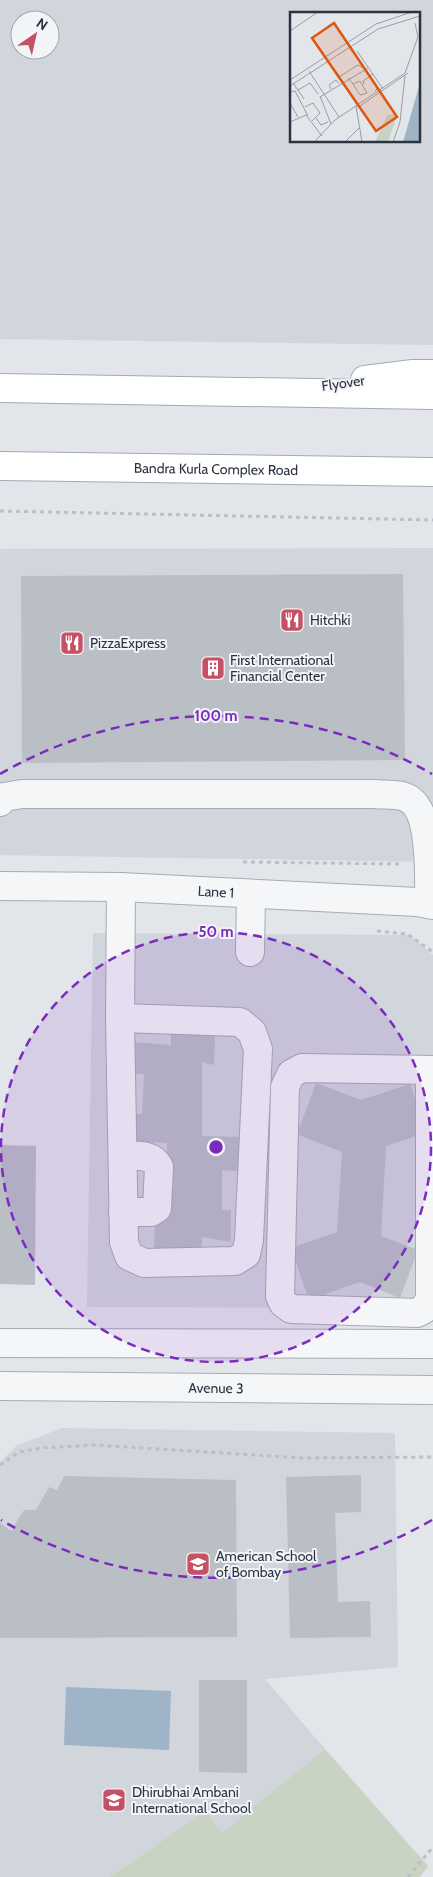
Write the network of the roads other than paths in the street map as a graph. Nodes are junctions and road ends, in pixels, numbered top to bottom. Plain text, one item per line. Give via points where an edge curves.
1 (423, 374) edge
2 (0, 388) edge
3 (272, 392) junction
4 (433, 395) edge
5 (0, 466) edge
6 (433, 472) edge
7 (0, 802) edge
8 (0, 886) edge
9 (122, 888) junction
10 (251, 894) junction
11 (431, 905) edge
12 (250, 952) dead end
13 (120, 1018) junction
14 (432, 1070) edge
15 (123, 1156) junction
16 (123, 1212) junction
17 (305, 1311) junction
18 (0, 1343) edge
19 (307, 1344) junction
20 (433, 1344) edge
21 (0, 1386) edge
22 (433, 1390) edge

1 - 3 main road, Flyover
2 - 3 main road
3 - 4 main road
5 - 6 main road, Bandra Kurla Complex Road
7 - 11 street via 4,797 31,794 375,794 406,797 419,807 428,830
8 - 9 street, Lane 1
9 - 10 street, Lane 1
9 - 13 street
10 - 11 street, Lane 1
10 - 12 street
13 - 15 street
13 - 16 street via 240,1022 252,1032 258,1049 246,1254 235,1261 144,1263 130,1256 124,1242
14 - 17 street via 428,1304 417,1313
14 - 17 street via 302,1068 292,1074 285,1087 280,1296 291,1309
15 - 16 street
15 - 16 street via 149,1156 159,1166 157,1208 151,1212
17 - 19 street
18 - 19 street
19 - 20 street
21 - 22 street, Avenue 3

